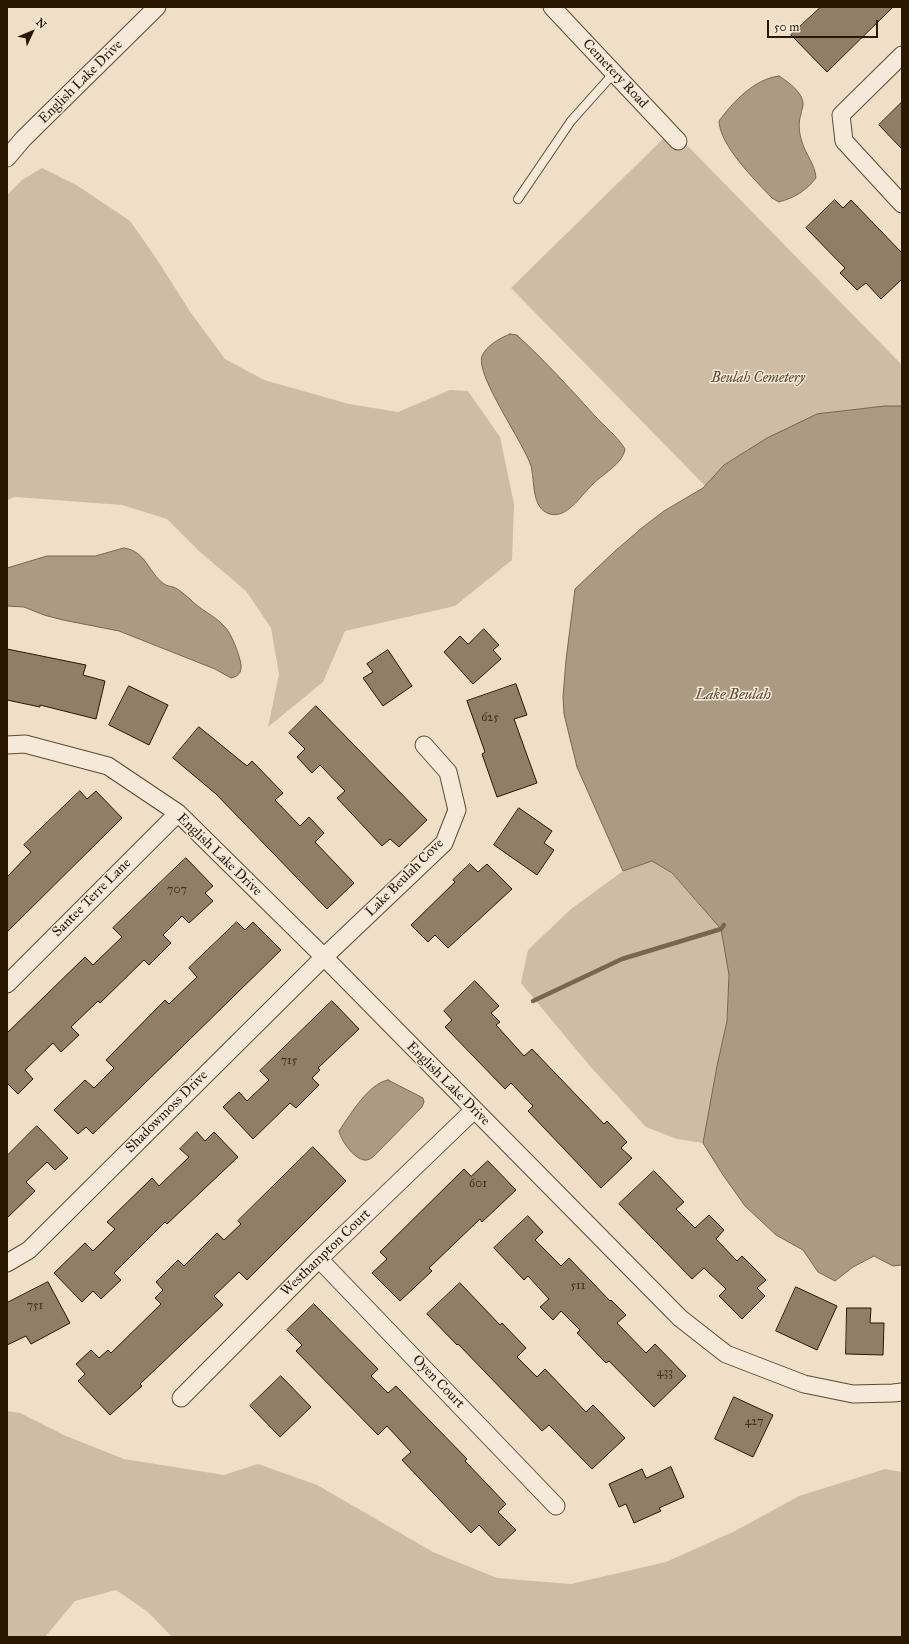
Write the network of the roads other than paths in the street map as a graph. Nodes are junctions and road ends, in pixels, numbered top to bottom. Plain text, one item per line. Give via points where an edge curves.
1 (157, 7) edge
2 (552, 7) edge
3 (902, 55) edge
4 (614, 73) junction
5 (678, 141) dead end
6 (7, 158) edge
7 (518, 199) dead end
8 (902, 204) edge
9 (7, 745) edge
10 (424, 745) dead end
11 (178, 813) junction
12 (324, 957) junction
13 (7, 984) edge
14 (474, 1110) junction
15 (319, 1259) junction
16 (7, 1263) edge
17 (902, 1392) edge
18 (181, 1398) dead end
19 (556, 1506) dead end

1 - 6 street, English Lake Drive via 23,139
2 - 4 street, Cemetery Road
3 - 8 street via 841,115 844,141
4 - 5 street, Cemetery Road
4 - 7 lane via 572,121
9 - 11 street, English Lake Drive via 25,744 108,766
10 - 12 street, Lake Beulah Cove via 448,772 457,810 444,843
11 - 12 street, English Lake Drive
11 - 13 street, Santee Terre Lane
12 - 14 street, English Lake Drive
12 - 16 street, Shadowmoss Drive via 29,1250
14 - 15 street, Westhampton Court
14 - 17 street, English Lake Drive via 680,1318 726,1354 804,1384 853,1394
15 - 18 street, Westhampton Court
15 - 19 street, Oyen Court

